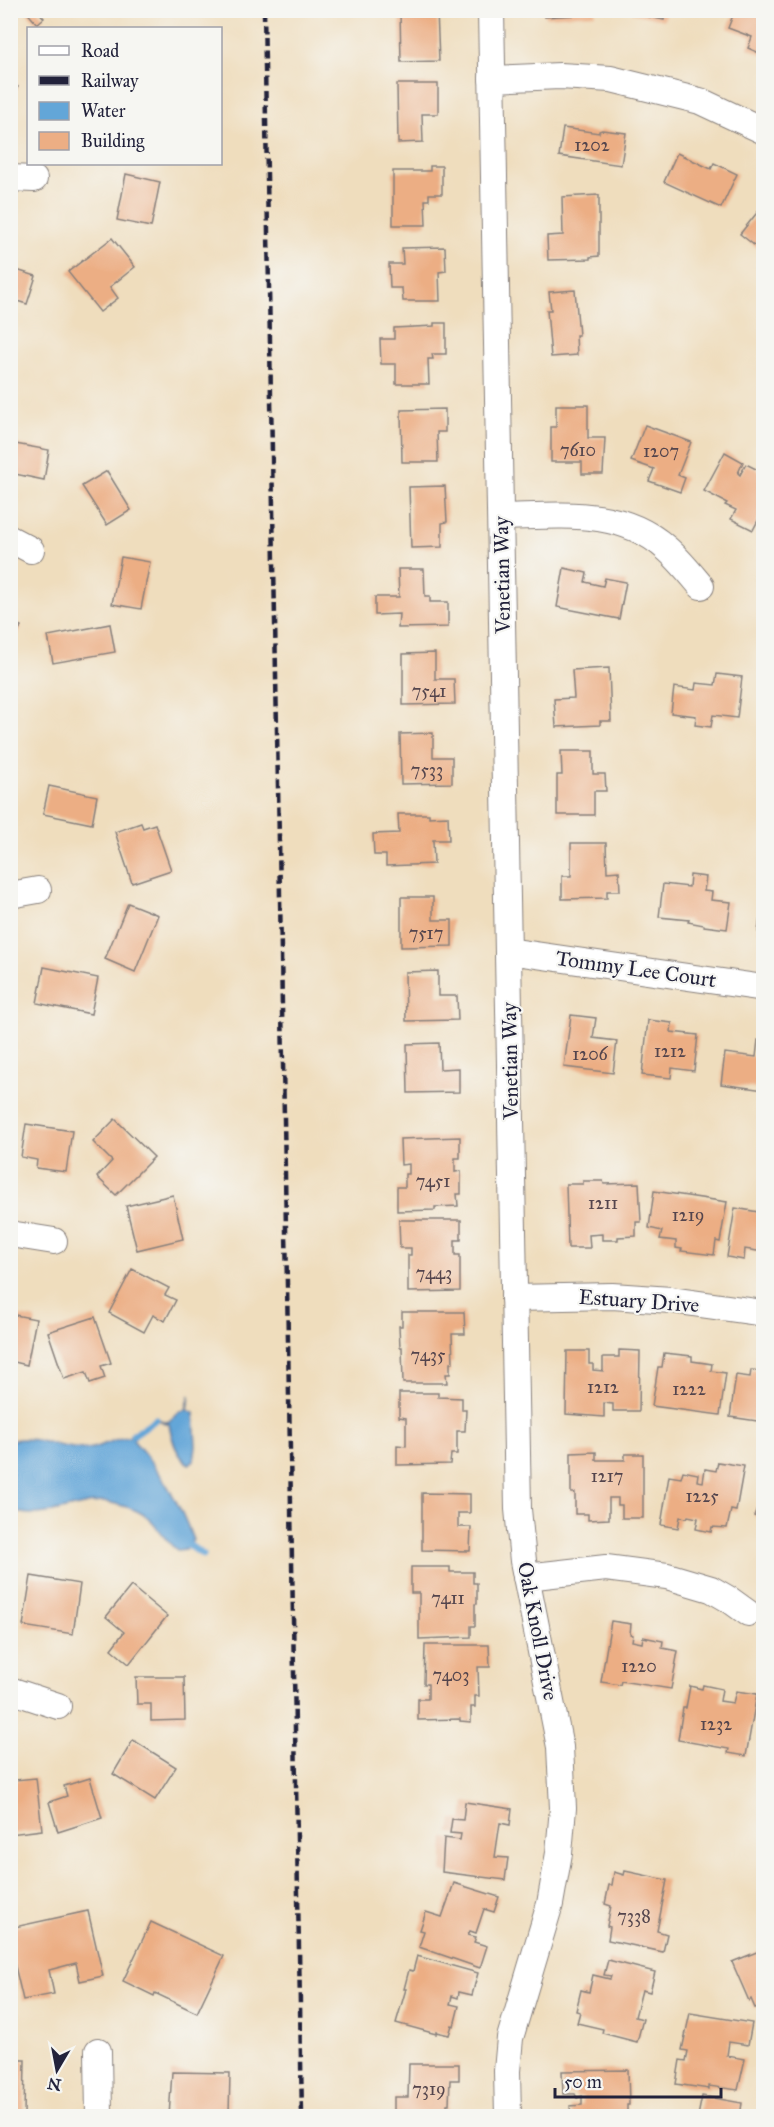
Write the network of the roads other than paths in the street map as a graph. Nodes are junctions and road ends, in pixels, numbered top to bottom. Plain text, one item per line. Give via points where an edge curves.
1 (491, 10) edge
2 (492, 79) junction
3 (764, 131) edge
4 (501, 517) junction
5 (701, 586) dead end
6 (38, 891) dead end
7 (10, 895) edge
8 (508, 951) junction
9 (764, 988) edge
10 (511, 1139) joint
11 (10, 1234) edge
12 (54, 1241) dead end
13 (514, 1298) junction
14 (764, 1313) edge
15 (526, 1577) junction
16 (748, 1613) dead end
17 (10, 1690) edge
18 (58, 1706) dead end
19 (98, 2051) dead end
20 (99, 2116) edge
21 (507, 2116) edge

1 - 2 street, Venetian Way
2 - 3 street via 611,79 700,101
2 - 4 street, Venetian Way
4 - 5 street via 583,516 616,520 666,548
4 - 8 street, Venetian Way
6 - 7 street
8 - 9 street, Tommy Lee Court
8 - 10 street, Venetian Way
10 - 13 street, Oak Knoll Drive
11 - 12 street
13 - 14 street, Estuary Drive via 612,1296
13 - 15 street, Oak Knoll Drive via 518,1509
15 - 16 street via 606,1568 667,1576 711,1589
15 - 21 street, Oak Knoll Drive via 560,1747 563,1808 550,1904 510,2038
17 - 18 street
19 - 20 street

